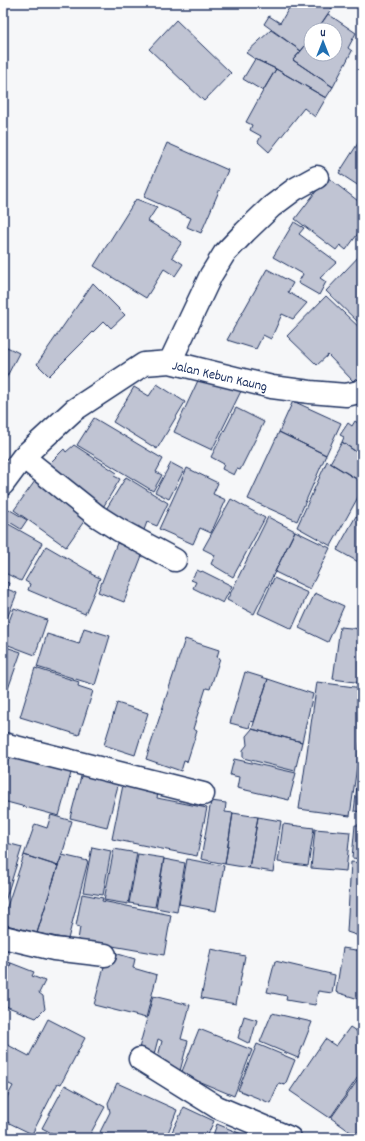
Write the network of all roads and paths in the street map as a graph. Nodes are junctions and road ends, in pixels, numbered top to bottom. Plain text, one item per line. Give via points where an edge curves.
1 (317, 177) dead end
2 (170, 362) junction
3 (354, 392) edge
4 (362, 409) edge
5 (23, 457) junction
6 (3, 484) edge
7 (175, 560) dead end
8 (3, 744) edge
9 (204, 794) dead end
10 (3, 937) edge
11 (106, 955) dead end
12 (140, 1059) dead end
13 (290, 1138) edge

1 - 2 street via 271,206 224,254 211,275
2 - 3 street, Jalan Kebun Kaung via 272,387 310,392
2 - 5 street, Jalan Kebun Kaung via 144,364 131,372 74,410
3 - 4 street
5 - 6 street, Jalan Kebun Kaung
5 - 7 street via 97,516
8 - 9 street
10 - 11 street via 54,949
12 - 13 street via 216,1106

